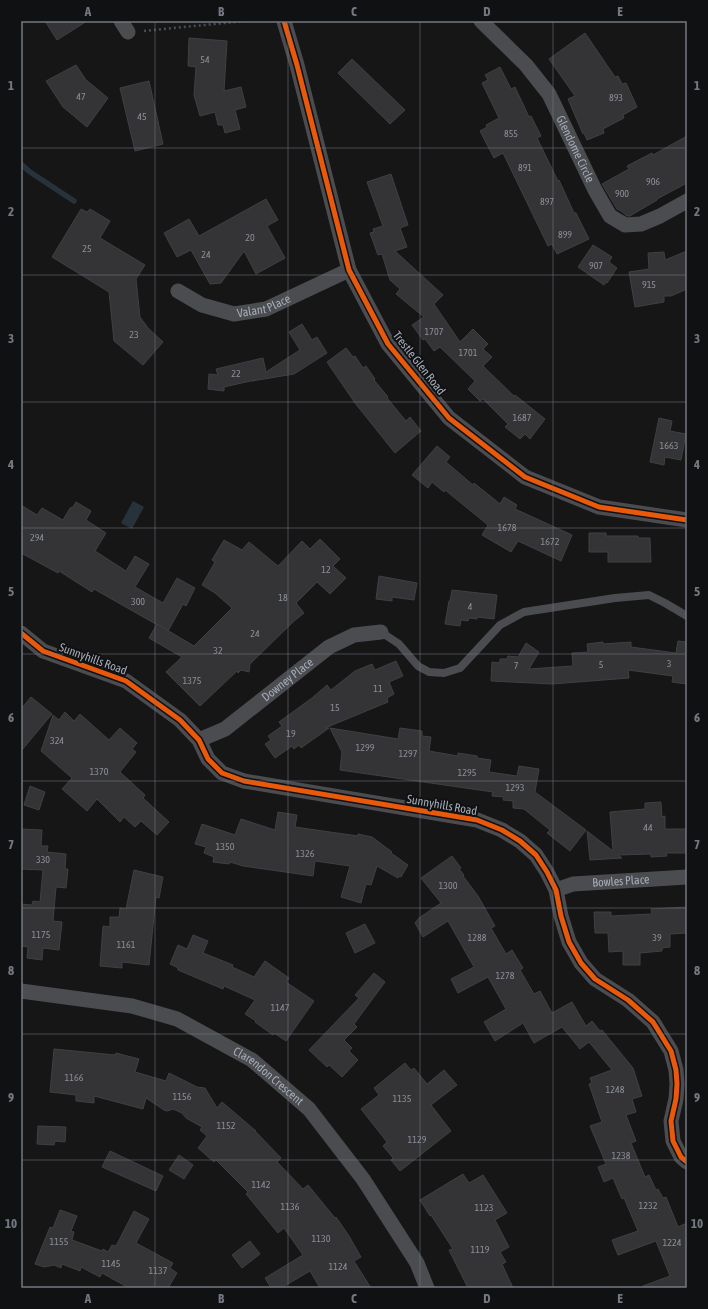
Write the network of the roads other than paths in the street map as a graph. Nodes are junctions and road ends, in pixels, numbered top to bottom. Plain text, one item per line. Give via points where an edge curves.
1 (284, 21) edge
2 (481, 21) edge
3 (687, 201) edge
4 (349, 270) junction
5 (178, 291) dead end
6 (687, 520) edge
7 (687, 616) edge
8 (381, 632) joint
9 (21, 634) edge
10 (199, 740) junction
11 (687, 878) edge
12 (556, 890) junction
13 (21, 991) edge
14 (681, 1068) edge
15 (687, 1162) edge
16 (427, 1288) edge

1 - 4 street, Trestle Glen Road
2 - 3 street, Glendome Circle via 526,65 548,94 594,190 610,216 625,225 641,224
4 - 5 street, Valant Place via 266,309 234,314 202,306
4 - 6 street, Trestle Glen Road via 388,344 450,418 524,477 598,506
7 - 8 lane via 649,595 524,612 500,625 460,668 444,673 429,672 418,666 399,644
8 - 10 street, Downey Place via 354,635 329,647 225,729
9 - 10 street, Sunnyhills Road via 43,651 126,681 180,720
10 - 12 street, Sunnyhills Road via 208,759 222,773 244,781 477,820 502,830 536,855
11 - 12 street, Bowles Place via 572,884
12 - 14 street, Sunnyhills Road via 560,916 569,942 581,963 595,979 628,1000 653,1022
13 - 16 street, Clarendon Crescent via 132,1006 177,1019 252,1060 309,1109 363,1178 417,1263
14 - 15 street, Sunnyhills Road via 671,1121 673,1141 680,1157

